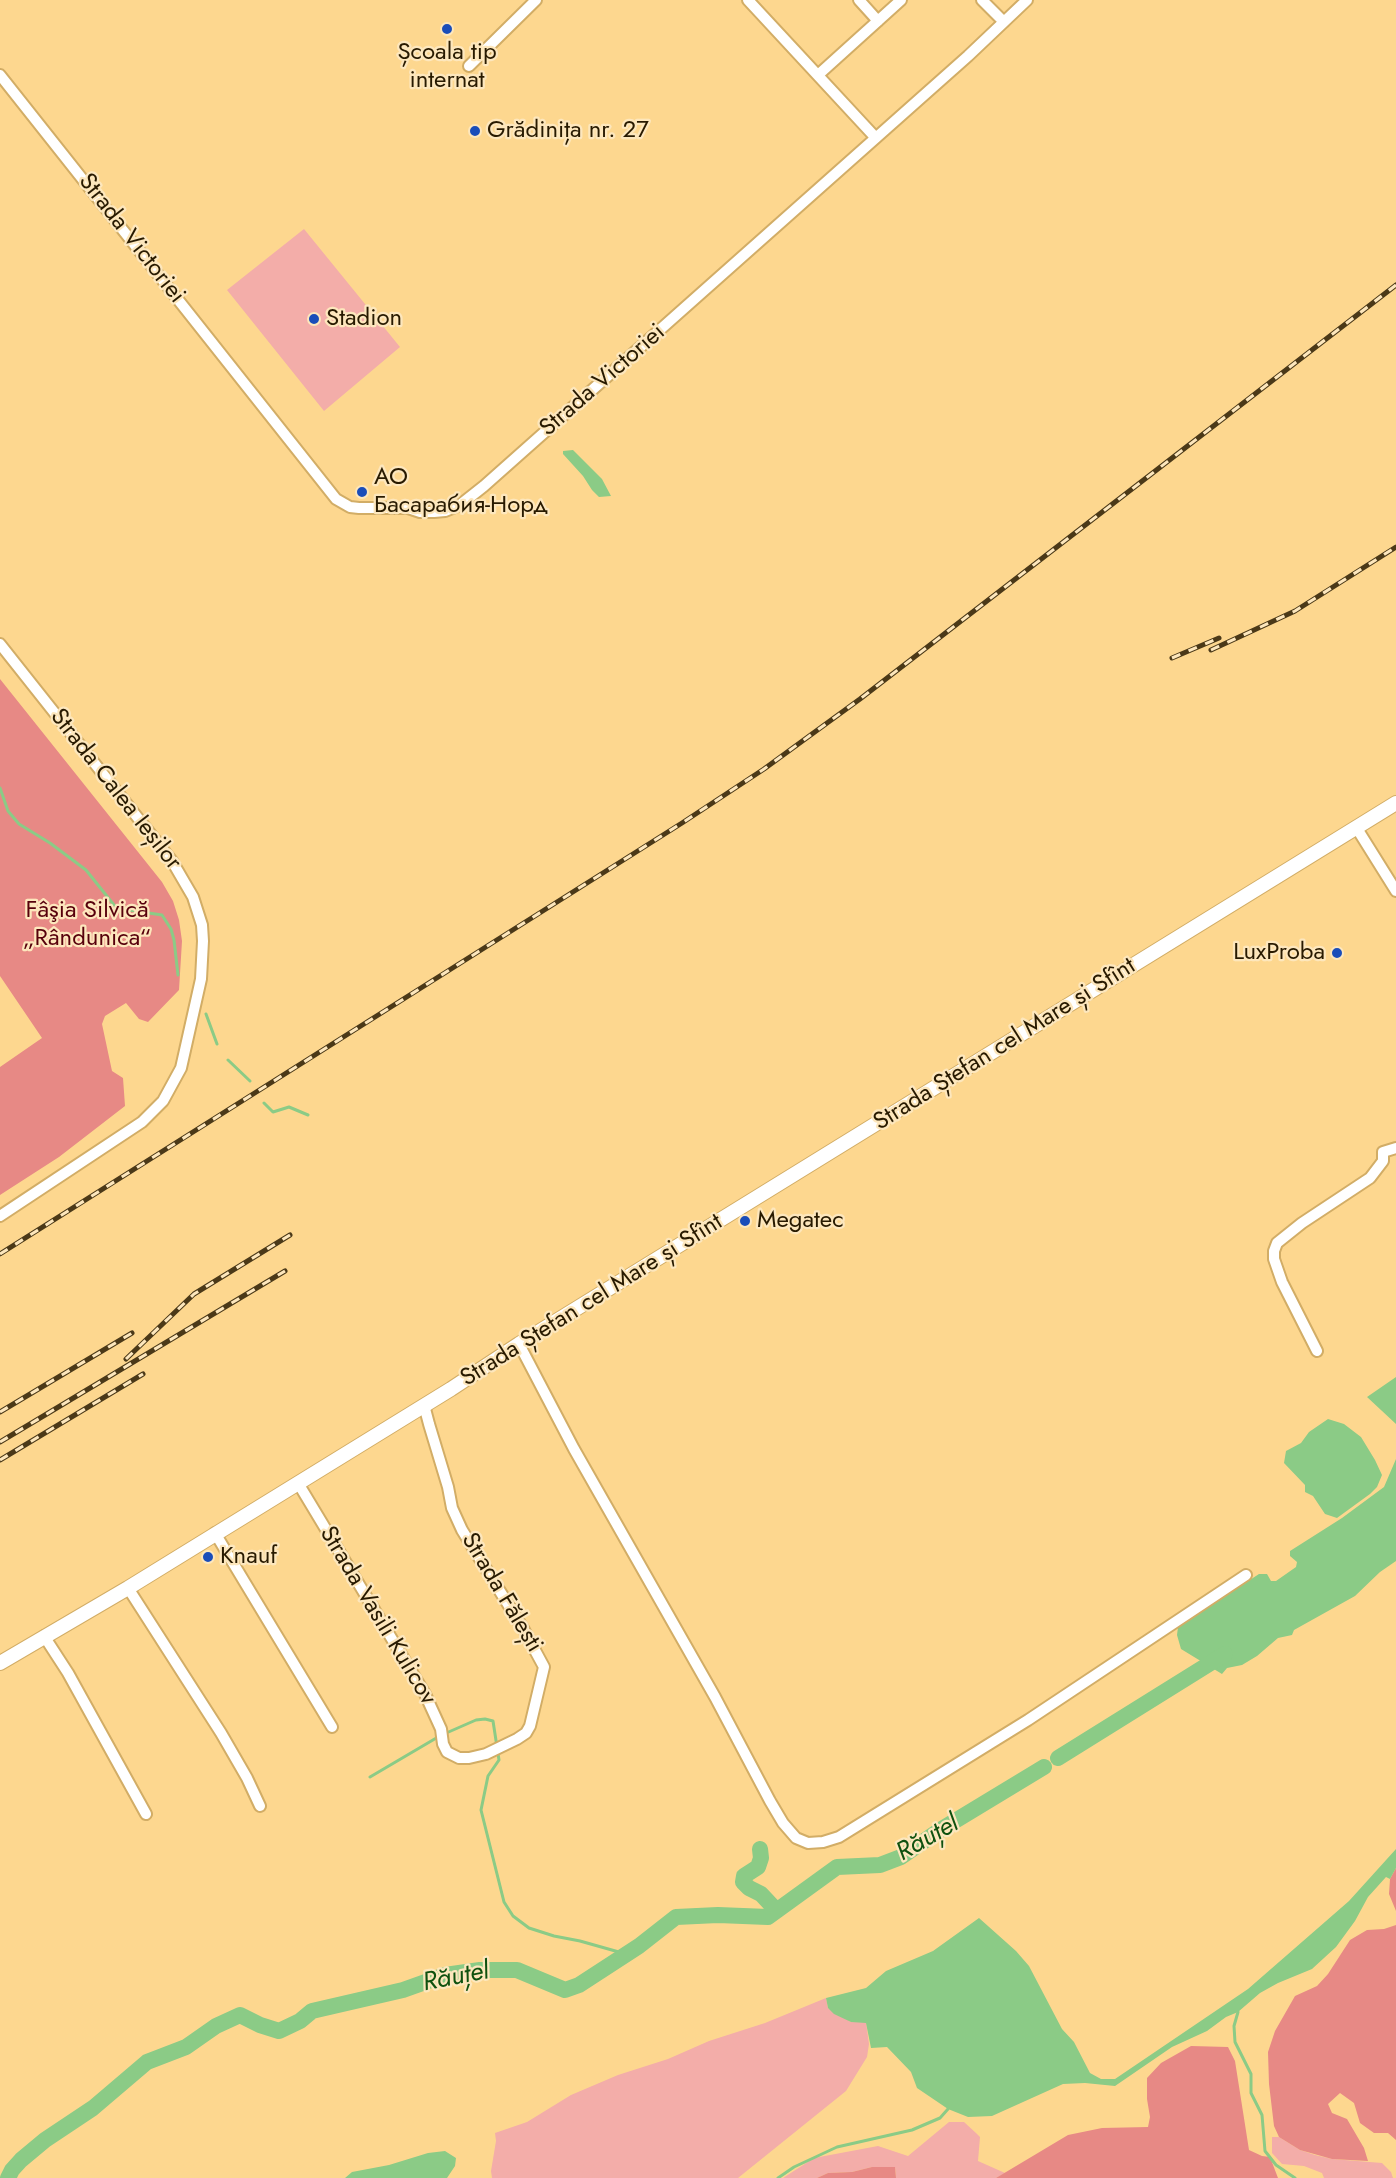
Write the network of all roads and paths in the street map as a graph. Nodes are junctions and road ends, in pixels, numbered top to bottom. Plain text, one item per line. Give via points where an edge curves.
1 (536, 0) edge
2 (748, 0) edge
3 (859, 0) edge
4 (901, 0) edge
5 (982, 0) edge
6 (1027, 0) edge
7 (878, 21) junction
8 (1004, 22) junction
9 (469, 66) dead end
10 (0, 75) edge
11 (818, 75) junction
12 (875, 137) junction
13 (0, 644) edge
14 (1396, 803) edge
15 (1356, 827) junction
16 (1396, 891) edge
17 (1396, 1148) edge
18 (0, 1216) edge
19 (519, 1344) junction
20 (1317, 1351) dead end
21 (424, 1405) junction
22 (298, 1483) junction
23 (215, 1533) junction
24 (1246, 1575) dead end
25 (128, 1588) junction
26 (44, 1636) junction
27 (0, 1663) edge
28 (332, 1727) dead end
29 (447, 1752) joint
30 (260, 1806) dead end
31 (146, 1814) dead end

1 - 9 street
2 - 11 street
3 - 7 street
4 - 7 street
5 - 8 street
6 - 8 street, Strada Victoriei
7 - 11 street
8 - 12 street, Strada Victoriei
10 - 12 street, Strada Victoriei via 336,499 359,508 434,512 460,505
11 - 12 street
13 - 18 street, Strada Calea Ieșilor via 172,861 198,911 203,941 201,978 181,1068 163,1101 142,1122
14 - 15 main road, Strada Ștefan cel Mare și Sfînt
15 - 16 street
15 - 19 main road, Strada Ștefan cel Mare și Sfînt
17 - 20 street via 1383,1152 1383,1161 1370,1178 1277,1243 1274,1259 1282,1282
19 - 21 main road, Strada Ștefan cel Mare și Sfînt
19 - 24 street via 770,1801 796,1838 808,1843 839,1837 1028,1720
21 - 22 main road, Strada Ștefan cel Mare și Sfînt
21 - 29 street, Strada Fălești via 452,1508 462,1530 544,1666 526,1733 478,1756 459,1758
22 - 23 main road, Strada Ștefan cel Mare și Sfînt
22 - 29 street, Strada Vasili Kulicov via 425,1694
23 - 25 main road, Strada Ștefan cel Mare și Sfînt
23 - 28 street
25 - 26 main road, Strada Ștefan cel Mare și Sfînt
25 - 30 street via 221,1733
26 - 27 main road, Strada Ștefan cel Mare și Sfînt
26 - 31 street

